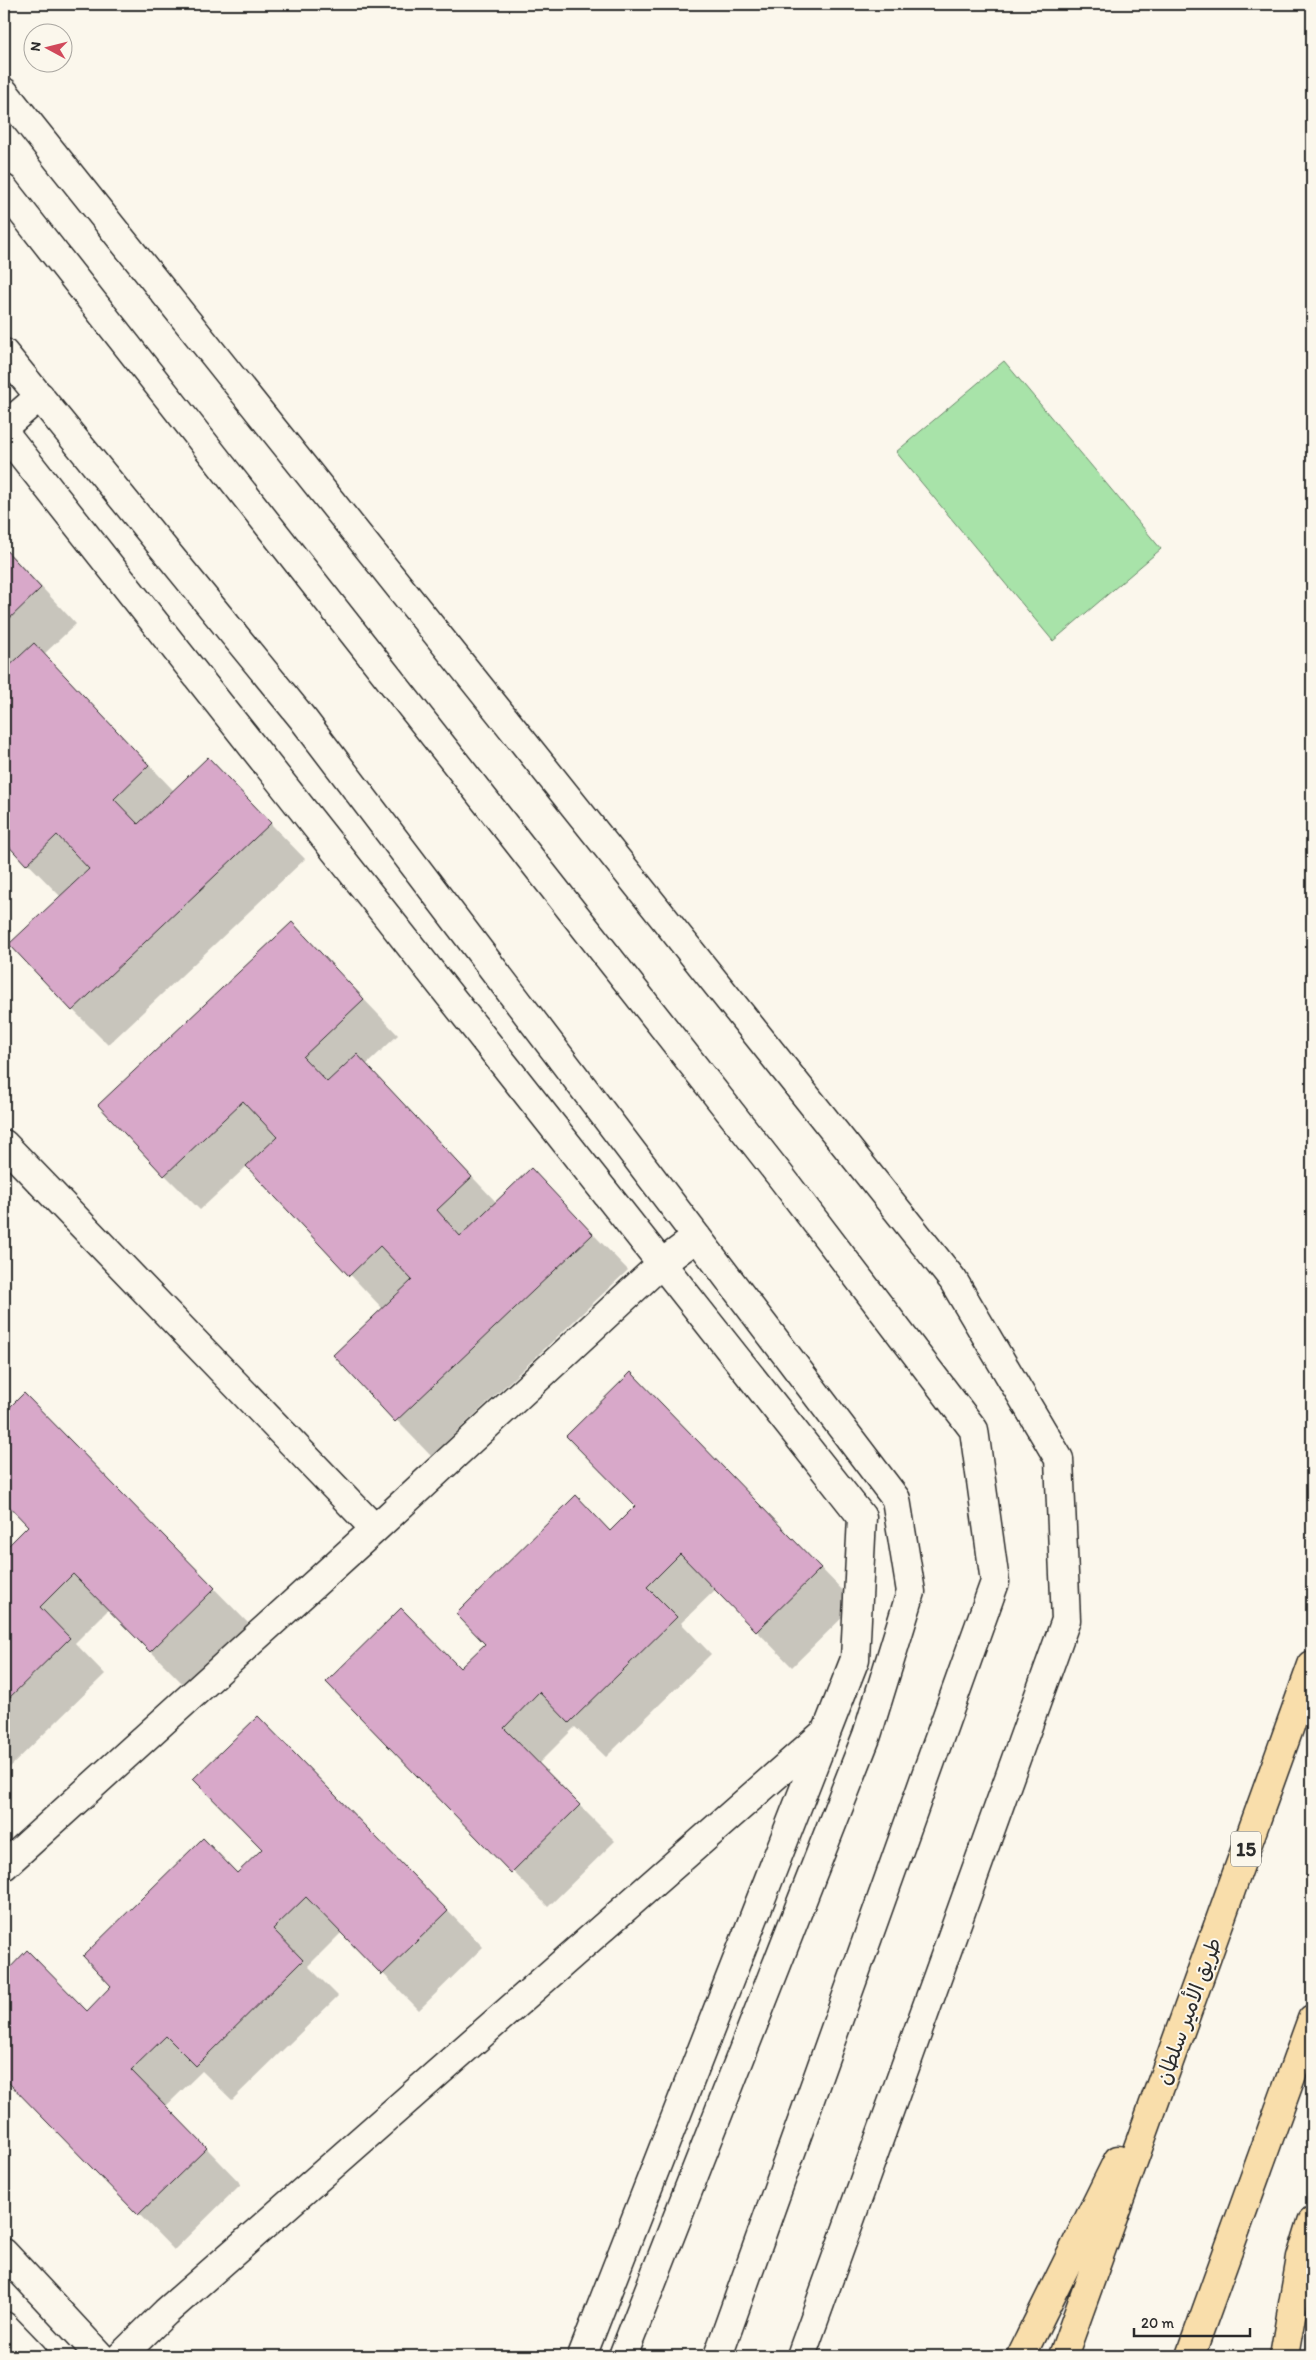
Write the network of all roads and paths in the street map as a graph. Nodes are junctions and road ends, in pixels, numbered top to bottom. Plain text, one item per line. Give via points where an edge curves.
1 (4, 92) edge
2 (4, 189) edge
3 (4, 353) edge
4 (40, 396) junction
5 (4, 426) edge
6 (4, 432) edge
7 (4, 1144) edge
8 (697, 1238) junction
9 (662, 1264) junction
10 (376, 1529) junction
11 (1312, 1665) edge
12 (826, 1731) junction
13 (4, 1866) edge
14 (1312, 2019) edge
15 (1180, 2033) junction
16 (1312, 2222) edge
17 (4, 2253) edge
18 (4, 2326) edge
19 (33, 2356) edge
20 (100, 2356) edge
21 (121, 2356) edge
22 (582, 2356) edge
23 (623, 2356) edge
24 (718, 2356) edge
25 (801, 2356) edge
26 (1022, 2356) edge
27 (1063, 2356) edge
28 (1190, 2356) edge
29 (1284, 2356) edge

1 - 25 street via 953,1280 1059,1459 1066,1620
2 - 24 street via 782,1178 974,1430 996,1582
3 - 4 street
4 - 5 street
4 - 8 street via 304,718
6 - 9 street
7 - 10 street
8 - 9 street
8 - 23 street via 896,1499 911,1592 867,1735
9 - 10 street
9 - 12 street via 862,1517 855,1659
10 - 13 street
11 - 15 main road, طريق الأمير سلطان / 15
12 - 21 street via 166,2312
12 - 22 street
14 - 28 main road
15 - 26 main road
15 - 27 main road, طريق الأمير سلطان / 15
16 - 29 main road via 1301,2258
17 - 20 street
18 - 19 street

